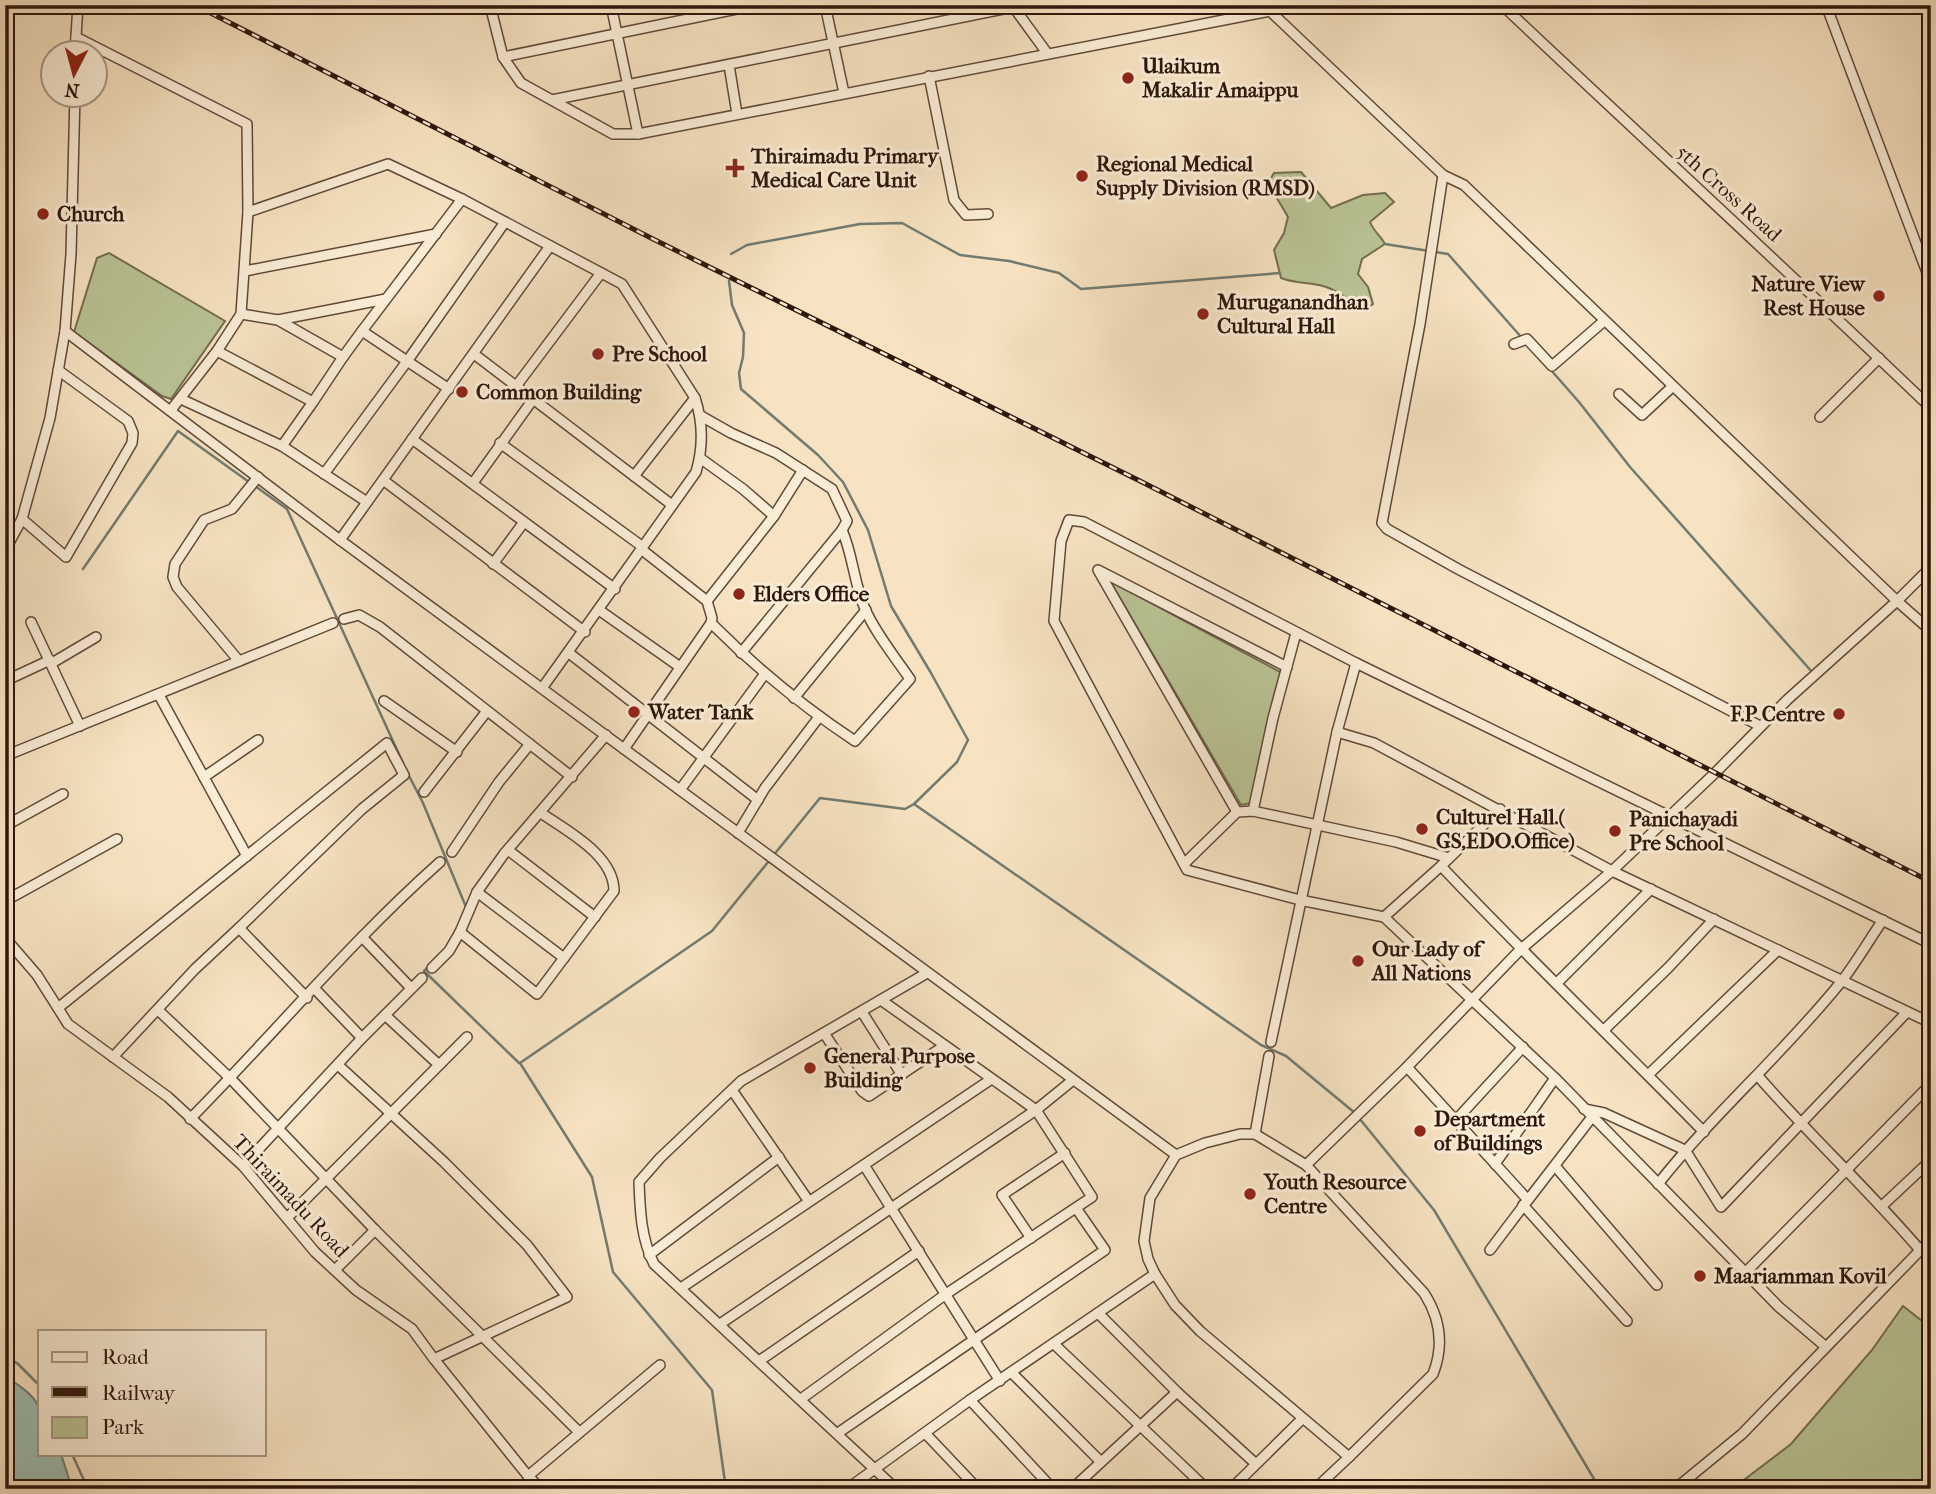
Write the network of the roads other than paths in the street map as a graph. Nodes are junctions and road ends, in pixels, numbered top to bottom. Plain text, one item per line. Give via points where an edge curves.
1 (78, 5) edge
2 (490, 5) edge
3 (611, 5) edge
4 (756, 5) edge
5 (825, 5) edge
6 (1502, 5) edge
7 (1826, 5) edge
8 (1012, 6) edge
9 (1269, 8) edge
10 (617, 32) junction
11 (76, 37) joint
12 (833, 44) junction
13 (1047, 53) junction
14 (503, 57) junction
15 (729, 65) junction
16 (929, 76) junction
17 (627, 84) junction
18 (844, 93) junction
19 (552, 100) junction
20 (75, 108) edge
21 (737, 114) junction
22 (638, 134) junction
23 (1443, 175) junction
24 (462, 200) junction
25 (248, 212) junction
26 (988, 214) dead end
27 (505, 222) junction
28 (436, 234) junction
29 (550, 246) junction
30 (245, 271) junction
31 (601, 273) junction
32 (1931, 283) edge
33 (386, 299) junction
34 (240, 314) junction
35 (278, 320) junction
36 (1604, 321) junction
37 (65, 331) junction
38 (362, 331) junction
39 (1514, 344) dead end
40 (217, 351) junction
41 (474, 354) junction
42 (343, 357) junction
43 (1879, 358) junction
44 (408, 360) junction
45 (58, 370) junction
46 (517, 385) junction
47 (1672, 387) junction
48 (449, 389) junction
49 (1619, 394) dead end
50 (534, 398) junction
51 (695, 398) junction
52 (181, 399) junction
53 (313, 401) junction
54 (1931, 408) edge
55 (172, 410) junction
56 (701, 416) junction
57 (1820, 417) dead end
58 (412, 439) junction
59 (500, 443) junction
60 (282, 446) junction
61 (700, 458) junction
62 (803, 471) junction
63 (324, 474) junction
64 (634, 476) junction
65 (383, 480) junction
66 (253, 482) junction
67 (473, 483) junction
68 (367, 502) junction
69 (672, 505) junction
70 (774, 516) junction
71 (22, 519) junction
72 (524, 522) junction
73 (842, 530) junction
74 (340, 540) junction
75 (642, 548) junction
76 (5, 550) edge
77 (493, 564) junction
78 (1931, 567) edge
79 (615, 589) junction
80 (708, 601) junction
81 (1897, 601) junction
82 (599, 610) junction
83 (866, 610) junction
84 (344, 619) dead end
85 (31, 622) dead end
86 (334, 623) dead end
87 (711, 623) junction
88 (1931, 631) edge
89 (585, 632) junction
90 (1296, 633) junction
91 (96, 638) dead end
92 (569, 653) junction
93 (741, 653) junction
94 (239, 661) junction
95 (51, 662) junction
96 (1356, 663) junction
97 (680, 667) junction
98 (1287, 667) junction
99 (764, 674) junction
100 (5, 681) edge
101 (543, 687) junction
102 (159, 695) junction
103 (794, 698) junction
104 (384, 701) dead end
105 (487, 710) junction
106 (647, 713) junction
107 (819, 717) junction
108 (80, 726) junction
109 (1760, 726) junction
110 (1337, 732) junction
111 (606, 735) junction
112 (258, 740) dead end
113 (530, 744) junction
114 (624, 749) junction
115 (457, 752) junction
116 (5, 756) edge
117 (705, 757) junction
118 (572, 776) junction
119 (204, 777) junction
120 (680, 790) junction
121 (424, 792) dead end
122 (63, 794) dead end
123 (758, 800) junction
124 (1500, 809) junction
125 (1253, 811) junction
126 (1237, 812) junction
127 (541, 813) junction
128 (1669, 815) junction
129 (1317, 825) junction
130 (5, 826) edge
131 (738, 833) junction
132 (117, 839) dead end
133 (508, 850) junction
134 (452, 852) dead end
135 (247, 856) junction
136 (1449, 858) junction
137 (440, 862) dead end
138 (1184, 864) junction
139 (1441, 866) junction
140 (1612, 871) junction
141 (1651, 889) junction
142 (477, 892) junction
143 (1300, 900) junction
144 (5, 901) edge
145 (595, 917) junction
146 (1384, 917) junction
147 (1714, 919) junction
148 (1883, 920) junction
149 (239, 928) junction
150 (460, 932) junction
151 (362, 937) junction
152 (5, 938) edge
153 (1931, 944) edge
154 (1520, 950) junction
155 (1779, 950) junction
156 (564, 958) junction
157 (432, 968) dead end
158 (927, 973) junction
159 (422, 978) dead end
160 (1842, 981) junction
161 (1557, 983) junction
162 (411, 988) junction
163 (314, 989) junction
164 (306, 998) junction
165 (1472, 998) junction
166 (881, 1000) junction
167 (58, 1008) junction
168 (158, 1010) junction
169 (862, 1012) junction
170 (1907, 1012) junction
171 (385, 1016) junction
172 (1931, 1023) edge
173 (1604, 1030) junction
174 (824, 1033) junction
175 (467, 1037) dead end
176 (362, 1038) junction
177 (1271, 1042) dead end
178 (944, 1046) junction
179 (1522, 1047) junction
180 (1269, 1056) dead end
181 (113, 1057) junction
182 (338, 1065) junction
183 (439, 1065) junction
184 (1407, 1067) junction
185 (902, 1075) junction
186 (1648, 1075) junction
187 (1758, 1076) junction
188 (230, 1078) junction
189 (1555, 1078) junction
190 (990, 1080) junction
191 (1073, 1080) junction
192 (1931, 1084) edge
193 (732, 1090) junction
194 (1584, 1109) junction
195 (1036, 1110) junction
196 (390, 1113) junction
197 (1592, 1117) junction
198 (190, 1119) junction
199 (1456, 1120) junction
200 (1800, 1124) junction
201 (279, 1128) junction
202 (1704, 1132) junction
203 (1255, 1134) junction
204 (1685, 1150) junction
205 (1065, 1153) junction
206 (1176, 1155) junction
207 (779, 1157) junction
208 (1931, 1160) edge
209 (1495, 1164) junction
210 (864, 1165) junction
211 (1306, 1165) junction
212 (243, 1166) junction
213 (1555, 1166) junction
214 (1845, 1170) junction
215 (327, 1178) junction
216 (1658, 1184) junction
217 (808, 1200) junction
218 (1526, 1203) junction
219 (1882, 1206) junction
220 (892, 1208) junction
221 (1076, 1208) junction
222 (288, 1217) junction
223 (375, 1230) junction
224 (1031, 1238) junction
225 (1931, 1238) edge
226 (1490, 1250) dead end
227 (1920, 1250) junction
228 (919, 1251) junction
229 (649, 1255) junction
230 (335, 1270) junction
231 (1745, 1273) junction
232 (1155, 1274) junction
233 (1657, 1284) dead end
234 (681, 1288) junction
235 (946, 1294) junction
236 (1098, 1313) junction
237 (1627, 1321) dead end
238 (720, 1324) junction
239 (484, 1336) junction
240 (973, 1338) junction
241 (1054, 1344) junction
242 (1826, 1348) junction
243 (434, 1359) junction
244 (759, 1362) junction
245 (660, 1365) dead end
246 (1012, 1373) junction
247 (1000, 1381) junction
248 (1177, 1392) junction
249 (801, 1399) junction
250 (970, 1400) junction
251 (1302, 1419) junction
252 (1140, 1426) junction
253 (579, 1432) junction
254 (838, 1433) junction
255 (925, 1433) junction
256 (1349, 1457) junction
257 (1101, 1462) junction
258 (1256, 1464) junction
259 (876, 1469) junction
260 (530, 1479) junction
261 (525, 1489) edge
262 (541, 1489) edge
263 (847, 1489) edge
264 (896, 1489) edge
265 (978, 1489) edge
266 (1053, 1489) edge
267 (1072, 1489) edge
268 (1207, 1489) edge
269 (1231, 1489) edge
270 (1315, 1489) edge
271 (1675, 1489) edge

1 - 11 street
2 - 14 street
3 - 10 street
4 - 10 street
5 - 12 street
6 - 43 street, 5th Cross Road
7 - 32 street
8 - 12 street
8 - 13 street
9 - 13 street
9 - 23 street
10 - 14 street
10 - 17 street
11 - 25 street via 247,124
12 - 15 street
12 - 18 street
13 - 16 street
14 - 19 street via 521,83
15 - 17 street
15 - 21 street
16 - 18 street
16 - 26 street via 954,200 966,215
17 - 19 street
17 - 22 street
18 - 21 street
19 - 22 street via 613,134
20 - 37 street
21 - 22 street
23 - 36 street via 1464,185
23 - 109 street via 1382,523 1458,569
24 - 25 street via 388,164
24 - 27 street
24 - 28 street
25 - 30 street
27 - 29 street
27 - 44 street
28 - 30 street
28 - 33 street
29 - 31 street
29 - 41 street
30 - 34 street
31 - 46 street
31 - 51 street via 622,284
33 - 35 street
33 - 38 street
34 - 35 street
34 - 40 street
35 - 42 street
36 - 39 street via 1552,366 1527,339
36 - 47 street
37 - 45 street
37 - 55 street
38 - 42 street
38 - 44 street
40 - 52 street
40 - 53 street
41 - 46 street
41 - 48 street
42 - 53 street
43 - 54 street, 5th Cross Road
43 - 57 street
44 - 48 street
44 - 63 street
45 - 71 street
45 - 71 street via 128,421 132,443 66,557
46 - 50 street
47 - 49 street via 1642,415
47 - 81 street
48 - 58 street
50 - 59 street
50 - 64 street
51 - 56 street
51 - 64 street
52 - 55 street
52 - 60 street
53 - 60 street
55 - 66 street
56 - 61 street
56 - 62 street
58 - 65 street
58 - 67 street
59 - 67 street
59 - 75 street
60 - 63 street
61 - 69 street via 696,472
61 - 70 street
62 - 70 street
62 - 73 street via 832,489 848,521
63 - 68 street
64 - 69 street
65 - 68 street
65 - 77 street
66 - 74 street
66 - 94 street via 232,509 204,520 175,564 173,577
67 - 72 street
68 - 74 street
69 - 75 street
70 - 80 street
71 - 76 street
72 - 77 street
72 - 79 street
73 - 83 street
73 - 93 street
74 - 101 street
75 - 79 street
75 - 80 street
77 - 89 street
78 - 81 street
79 - 82 street
80 - 87 street
81 - 88 street
81 - 109 street
82 - 89 street
82 - 97 street
83 - 103 street
83 - 107 street via 910,679 855,741
84 - 105 street via 359,615 380,627
85 - 95 street
86 - 94 street
87 - 93 street
87 - 97 street
89 - 92 street
90 - 96 street
90 - 98 street
90 - 138 street via 1084,522 1069,520 1061,541 1054,621
91 - 95 street
92 - 101 street
92 - 106 street
93 - 99 street
94 - 102 street
95 - 100 street
95 - 108 street
96 - 110 street
96 - 128 street
97 - 106 street
98 - 125 street
98 - 126 street via 1098,570
99 - 103 street
99 - 117 street
101 - 111 street
102 - 108 street
102 - 119 street
103 - 107 street
104 - 115 street
105 - 113 street
105 - 115 street
106 - 114 street
106 - 117 street
107 - 123 street
108 - 116 street
109 - 128 street
110 - 124 street via 1374,743
110 - 129 street
111 - 114 street
111 - 118 street
112 - 119 street
113 - 118 street
113 - 134 street
114 - 120 street
115 - 121 street
117 - 120 street
117 - 123 street
118 - 127 street
119 - 135 street
120 - 131 street
122 - 130 street
123 - 131 street
124 - 136 street
124 - 140 street
125 - 126 street
125 - 129 street
126 - 138 street
127 - 133 street
127 - 145 street via 586,845 614,880 614,891
128 - 140 street
128 - 148 street
129 - 136 street
129 - 143 street
131 - 158 street
132 - 144 street
133 - 142 street
133 - 145 street
135 - 149 street via 387,743 404,775 304,862
135 - 167 street
136 - 139 street
137 - 151 street
138 - 143 street via 1187,870
139 - 146 street
139 - 154 street
140 - 141 street
140 - 154 street
141 - 147 street
141 - 161 street
142 - 150 street
142 - 156 street
143 - 146 street
143 - 177 street
145 - 156 street
146 - 165 street
147 - 155 street
147 - 173 street
148 - 153 street
148 - 160 street
149 - 164 street
149 - 168 street
150 - 156 street via 537,994
150 - 157 street
151 - 162 street
151 - 163 street
152 - 167 street, Thiraimadu Road
154 - 161 street
154 - 165 street
155 - 160 street
155 - 186 street
158 - 166 street
158 - 191 street
159 - 162 street
160 - 170 street
160 - 187 street
161 - 173 street
162 - 171 street
163 - 164 street
163 - 176 street
164 - 188 street
165 - 179 street
165 - 184 street
166 - 169 street
166 - 178 street
167 - 181 street, Thiraimadu Road via 68,1024
168 - 181 street
168 - 188 street
169 - 174 street
169 - 185 street
170 - 172 street
170 - 200 street
171 - 176 street
171 - 183 street
173 - 186 street
174 - 185 street via 869,1096
174 - 193 street
175 - 183 street
176 - 182 street
178 - 185 street
178 - 190 street
179 - 189 street
179 - 199 street
180 - 203 street
181 - 198 street, Thiraimadu Road
182 - 196 street
182 - 201 street
183 - 196 street
184 - 199 street
184 - 211 street
186 - 202 street
187 - 200 street
187 - 202 street
188 - 198 street
188 - 201 street
189 - 194 street
189 - 209 street
190 - 195 street
190 - 210 street
191 - 195 street
191 - 206 street
192 - 214 street
193 - 207 street
193 - 229 street via 639,1182 640,1218
194 - 197 street
194 - 204 street via 1604,1113
195 - 205 street
195 - 220 street
196 - 215 street
196 - 239 street via 527,1245 567,1297
197 - 213 street
197 - 216 street
198 - 212 street, Thiraimadu Road
199 - 209 street
200 - 204 street via 1721,1207
200 - 214 street
201 - 212 street
201 - 215 street
202 - 204 street
203 - 206 street via 1205,1143
203 - 211 street
204 - 216 street
205 - 221 street via 1092,1197
205 - 224 street via 1002,1195
206 - 232 street via 1150,1198 1144,1241
207 - 217 street
207 - 229 street
208 - 219 street
209 - 218 street
210 - 217 street
210 - 220 street
211 - 256 street via 1424,1293 1440,1336 1440,1356 1433,1374
212 - 222 street, Thiraimadu Road
213 - 218 street
213 - 233 street
214 - 219 street
214 - 231 street
215 - 222 street
215 - 223 street
216 - 231 street
217 - 234 street
218 - 226 street
218 - 237 street
219 - 227 street
220 - 228 street
220 - 238 street
221 - 224 street
221 - 240 street via 1105,1250
222 - 230 street, Thiraimadu Road
223 - 230 street
223 - 239 street
224 - 235 street
225 - 227 street
227 - 242 street
228 - 235 street
228 - 244 street
229 - 234 street
230 - 243 street, Thiraimadu Road via 412,1329
231 - 242 street
232 - 236 street
232 - 251 street via 1175,1305 1200,1331
234 - 238 street
235 - 240 street
235 - 249 street
236 - 241 street
236 - 248 street
238 - 244 street
239 - 243 street
239 - 253 street
240 - 247 street
240 - 254 street
241 - 246 street
241 - 252 street
242 - 271 street via 1742,1434
243 - 260 street, Thiraimadu Road
244 - 249 street
245 - 253 street
246 - 247 street
246 - 257 street
247 - 250 street
248 - 252 street
248 - 258 street
249 - 254 street
250 - 255 street
250 - 266 street
251 - 256 street
251 - 258 street
252 - 257 street
252 - 268 street
253 - 260 street
254 - 259 street
255 - 259 street
255 - 265 street
256 - 270 street
257 - 267 street
258 - 269 street
259 - 263 street
259 - 264 street
260 - 261 street
260 - 262 street, Thiraimadu Road

